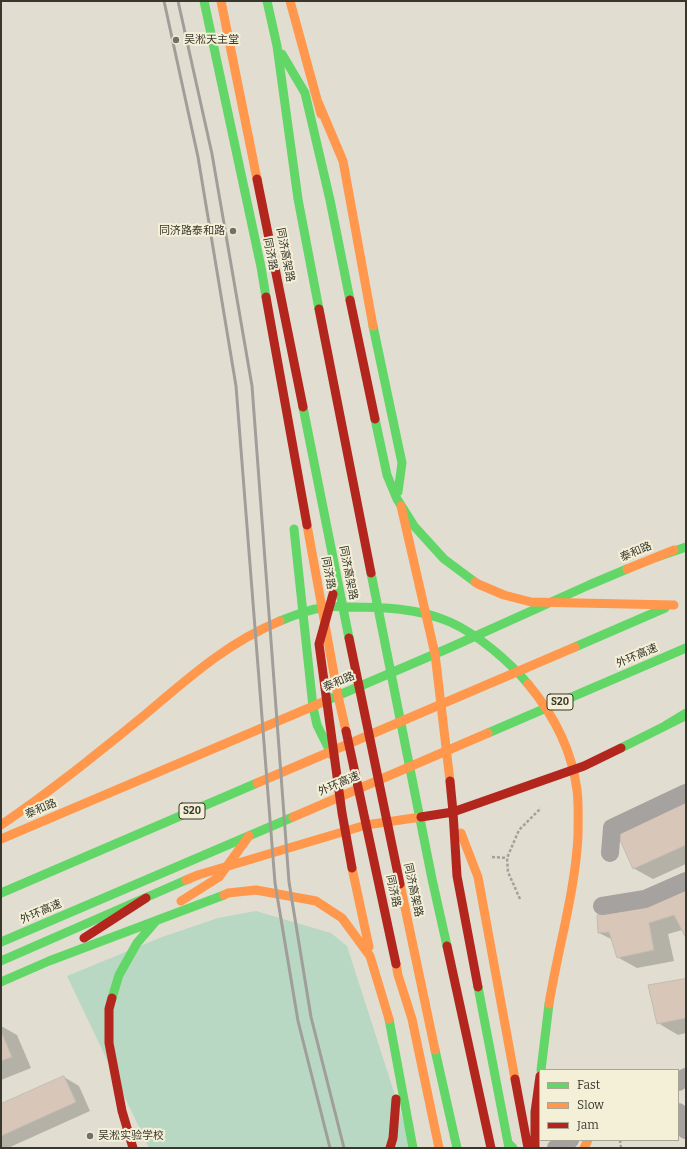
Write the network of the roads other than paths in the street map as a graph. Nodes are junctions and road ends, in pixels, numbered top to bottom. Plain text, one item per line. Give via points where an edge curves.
1 (199, 1) edge
2 (204, 1) edge
3 (221, 1) edge
4 (267, 1) edge
5 (290, 1) edge
6 (203, 41) dead end
7 (277, 46) junction
8 (318, 102) junction
9 (328, 149) dead end
10 (331, 164) dead end
11 (246, 243) dead end
12 (261, 267) junction
13 (296, 466) junction
14 (398, 492) junction
15 (294, 502) dead end
16 (294, 517) dead end
17 (686, 546) edge
18 (337, 579) junction
19 (686, 648) edge
20 (435, 654) junction
21 (338, 696) junction
22 (313, 707) junction
23 (686, 714) edge
24 (686, 793) edge
25 (453, 812) junction
26 (1, 825) edge
27 (366, 825) junction
28 (249, 836) junction
29 (1, 839) edge
30 (610, 853) dead end
31 (686, 881) edge
32 (1, 893) edge
33 (146, 898) junction
34 (602, 906) dead end
35 (1, 942) edge
36 (1, 961) edge
37 (49, 961) junction
38 (1, 982) edge
39 (541, 1069) edge
40 (539, 1083) edge
41 (679, 1114) edge
42 (686, 1130) edge
43 (568, 1141) edge
44 (510, 1146) edge
45 (133, 1148) edge
46 (390, 1148) edge
47 (413, 1148) edge
48 (439, 1148) edge
49 (457, 1148) edge
50 (491, 1148) edge
51 (528, 1148) edge
52 (535, 1148) edge
53 (556, 1148) edge

1 - 6 main road
2 - 12 main road, 同济路
3 - 18 main road, 同济高架路
4 - 7 main road, 同济高架路
5 - 8 main road
7 - 32 main road, S20 via 305,93 387,475 397,499 414,526 444,559 478,584 504,595 531,602 677,603
7 - 50 main road, 同济高架路 via 298,199 432,879
8 - 9 main road
8 - 14 main road via 343,161 379,356 402,463
10 - 14 main road
11 - 12 main road
12 - 13 main road, 同济路
13 - 15 main road
13 - 21 main road, 同济路
14 - 20 main road
16 - 22 main road
17 - 20 main road, 泰和路 via 589,585
18 - 46 main road via 319,644 342,813 392,1056 396,1100
18 - 49 main road, 同济高架路 via 422,994
19 - 28 main road, 外环高速 / S20
20 - 21 main road, 泰和路
20 - 25 main road
21 - 22 main road, 泰和路
21 - 27 main road, 同济路
22 - 27 main road via 317,725
22 - 29 main road, 泰和路
23 - 25 main road via 584,766
24 - 30 street via 612,828
25 - 27 main road
25 - 44 main road via 457,876
25 - 51 main road via 478,877
26 - 39 main road via 31,805 225,650 265,628 326,607 399,608 440,618 467,631 498,653 530,686 554,721 572,764 576,781 579,839 572,892 552,988
27 - 33 main road via 198,875
27 - 48 main road, 同济路 via 398,975 412,1019
28 - 35 main road, 外环高速 / S20
28 - 45 main road via 219,877 156,921 137,943 119,975 109,1009 109,1043 122,1112
31 - 34 street via 645,899
33 - 36 main road
33 - 37 main road
37 - 38 main road
37 - 47 main road via 228,893 256,890 316,901 342,918 370,956 388,1014
40 - 52 main road via 535,1112
41 - 42 street
43 - 53 street

